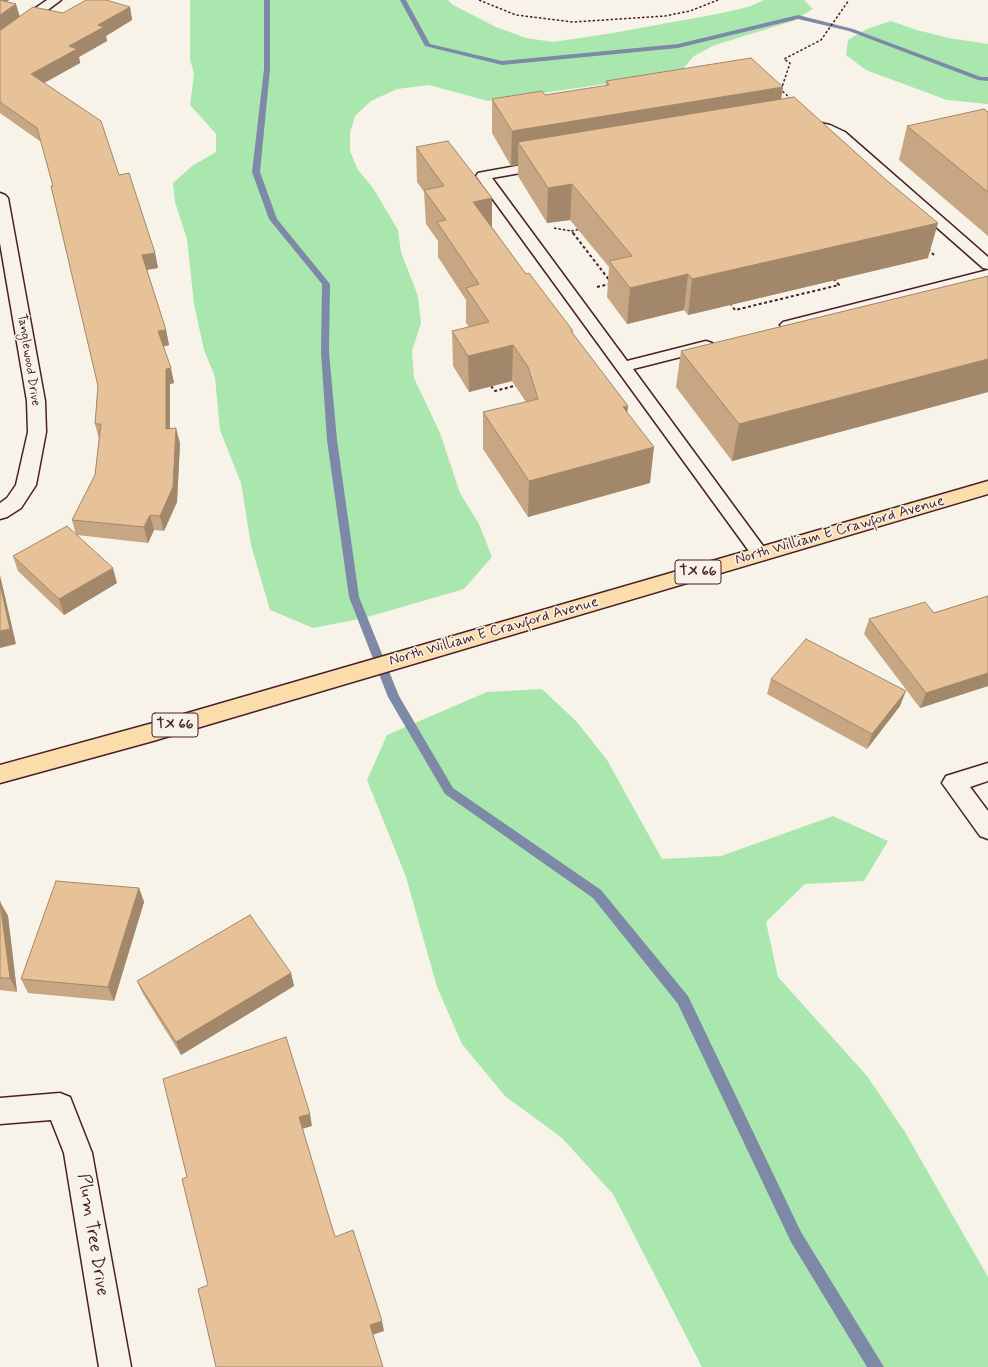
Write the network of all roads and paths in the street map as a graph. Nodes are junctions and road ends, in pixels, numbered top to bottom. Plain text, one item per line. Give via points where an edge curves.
1 (55, 0) edge
2 (479, 0) edge
3 (718, 0) edge
4 (849, 0) edge
5 (827, 31) dead end
6 (0, 39) edge
7 (792, 100) edge
8 (788, 101) edge
9 (793, 124) edge
10 (554, 164) edge
11 (0, 198) edge
12 (585, 233) edge
13 (988, 265) edge
14 (988, 274) edge
15 (830, 275) edge
16 (8, 287) edge
17 (569, 294) junction
18 (726, 299) edge
19 (771, 329) edge
20 (717, 343) edge
21 (623, 367) junction
22 (522, 384) edge
23 (491, 386) edge
24 (988, 487) edge
25 (0, 512) edge
26 (760, 554) junction
27 (988, 772) edge
28 (0, 774) edge
29 (988, 829) edge
30 (0, 1111) edge
31 (115, 1367) edge

1 - 6 street
2 - 3 path via 516,16 573,22 665,16 690,11
4 - 5 path
7 - 8 path
9 - 13 lane via 815,125 840,135
10 - 17 lane via 483,176
11 - 16 street, Tanglewood Drive
12 - 17 path via 582,229 571,231 612,284
14 - 19 lane
15 - 18 path via 839,285 735,310
16 - 25 street, Tanglewood Drive via 36,401 37,432 26,485 14,502
17 - 21 lane
20 - 21 lane
21 - 26 lane
22 - 23 path via 495,391
24 - 26 main road, North William E Crawford Avenue / TX 66
26 - 28 main road, North William E Crawford Avenue / TX 66 via 153,732
27 - 29 street via 954,783
30 - 31 street, Plum Tree Drive via 60,1106 78,1153

